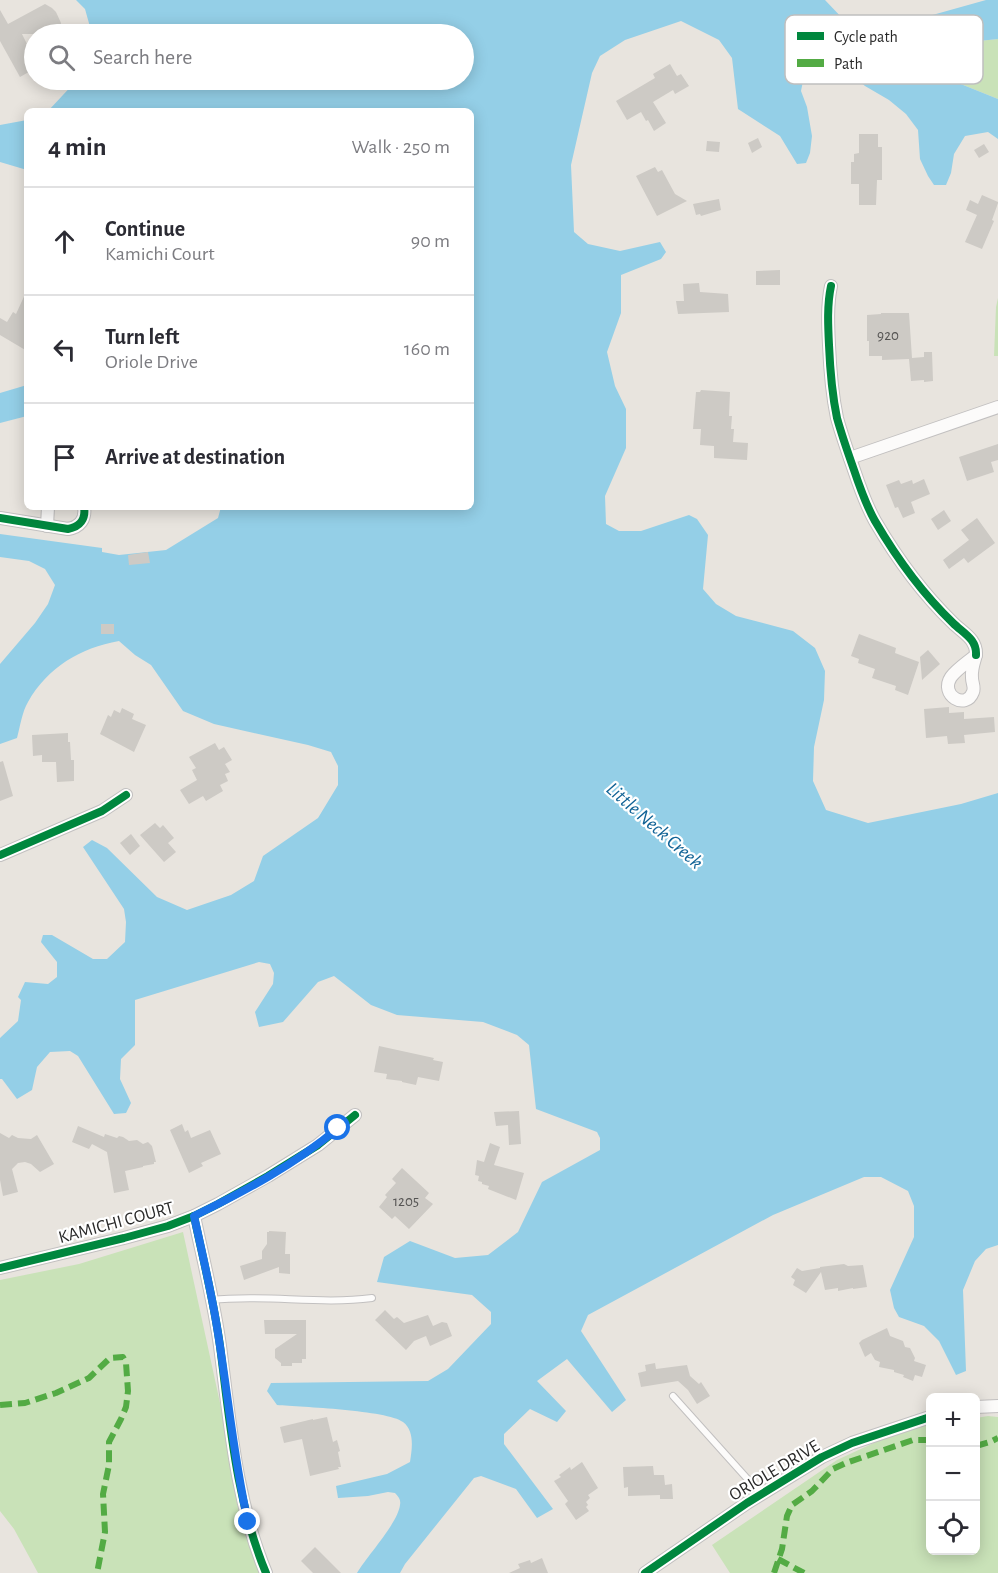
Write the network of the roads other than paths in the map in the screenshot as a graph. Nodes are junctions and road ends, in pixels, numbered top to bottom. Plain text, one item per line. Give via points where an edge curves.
1 (831, 285) dead end
2 (998, 407) edge
3 (850, 458) junction
4 (48, 510) edge
5 (84, 510) edge
6 (0, 518) edge
7 (47, 526) junction
8 (976, 655) dead end
9 (126, 795) dead end
10 (0, 855) edge
11 (355, 1114) dead end
12 (194, 1216) junction
13 (0, 1268) edge
14 (372, 1298) dead end
15 (212, 1300) junction
16 (673, 1396) dead end
17 (998, 1406) edge
18 (980, 1407) edge
19 (926, 1418) edge
20 (761, 1494) junction
21 (266, 1573) edge
22 (645, 1573) edge

1 - 3 street via 830,364 837,418
2 - 3 street
3 - 8 street via 880,529 932,601 975,642
4 - 7 street
5 - 7 street via 81,524 74,528
6 - 7 street
9 - 10 street via 102,811
11 - 12 street, KAMICHI COURT via 318,1145
12 - 13 street, KAMICHI COURT via 124,1238
12 - 15 street
14 - 15 lane
15 - 21 street via 240,1488
16 - 20 lane
17 - 18 street
19 - 20 street, ORIOLE DRIVE via 852,1443
20 - 22 street, ORIOLE DRIVE

